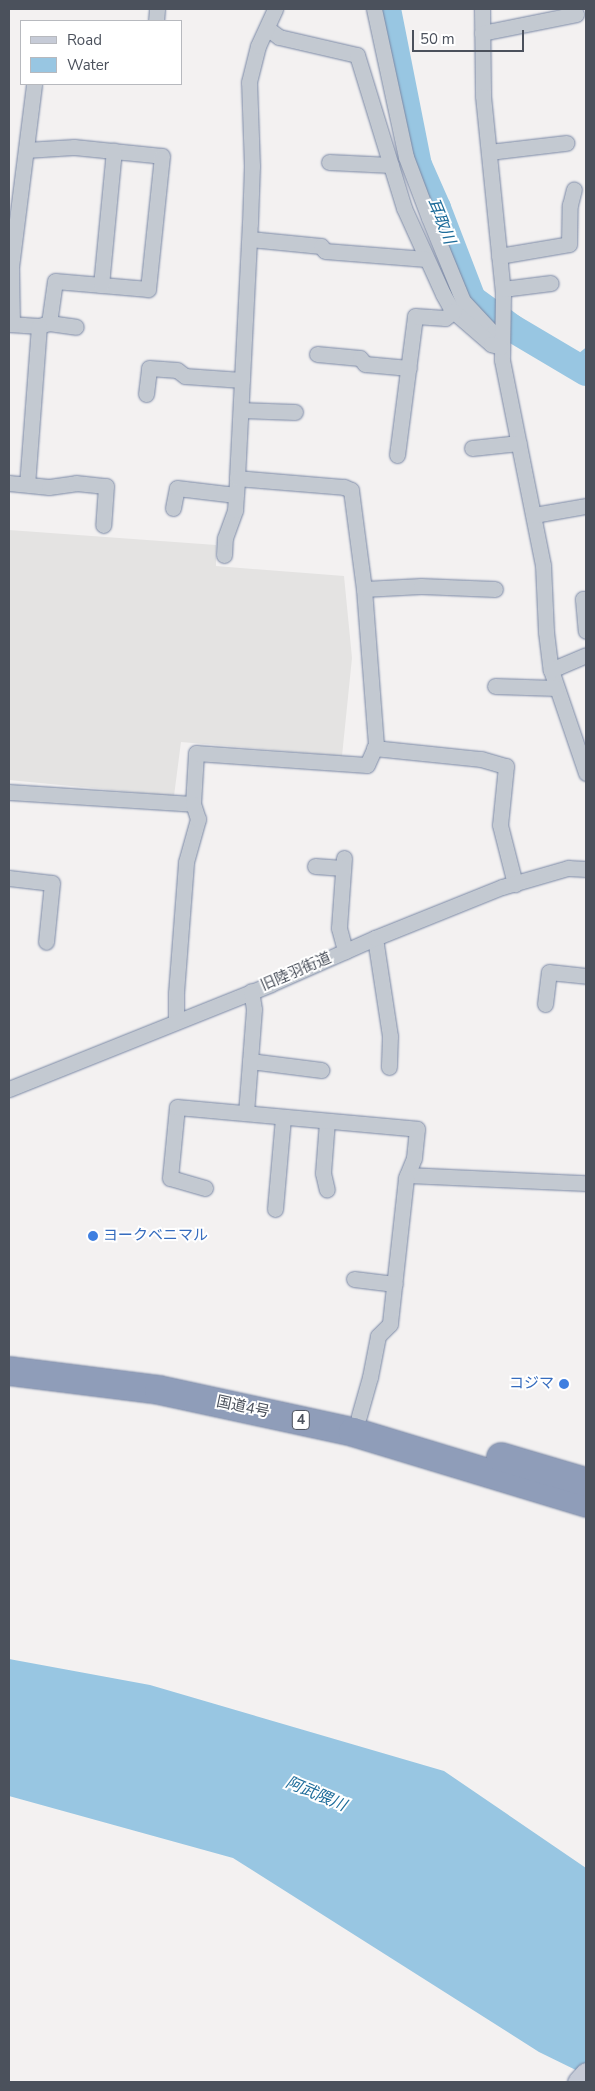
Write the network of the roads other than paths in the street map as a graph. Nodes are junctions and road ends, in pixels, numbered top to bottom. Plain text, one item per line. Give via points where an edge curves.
1 (276, 9) edge
2 (374, 9) edge
3 (482, 9) edge
4 (576, 14) dead end
5 (267, 28) junction
6 (482, 33) junction
7 (34, 85) edge
8 (566, 143) dead end
9 (26, 150) junction
10 (114, 151) junction
11 (489, 152) junction
12 (329, 162) dead end
13 (391, 165) junction
14 (574, 189) dead end
15 (250, 239) junction
16 (499, 256) junction
17 (426, 259) junction
18 (551, 283) dead end
19 (102, 285) junction
20 (503, 291) junction
21 (454, 311) junction
22 (10, 324) edge
23 (44, 324) junction
24 (76, 327) dead end
25 (501, 338) junction
26 (317, 354) dead end
27 (409, 368) junction
28 (242, 380) junction
29 (146, 394) dead end
30 (241, 410) junction
31 (295, 412) dead end
32 (519, 443) junction
33 (472, 448) dead end
34 (397, 455) dead end
35 (237, 478) junction
36 (9, 483) edge
37 (27, 484) junction
38 (236, 496) junction
39 (586, 506) edge
40 (173, 508) dead end
41 (534, 515) junction
42 (103, 525) dead end
43 (224, 555) dead end
44 (364, 589) junction
45 (495, 590) dead end
46 (586, 600) edge
47 (586, 630) edge
48 (586, 655) edge
49 (551, 670) junction
50 (495, 686) dead end
51 (556, 688) junction
52 (580, 736) edge
53 (374, 748) junction
54 (586, 773) edge
55 (9, 792) edge
56 (193, 804) junction
57 (315, 866) dead end
58 (586, 869) edge
59 (9, 878) edge
60 (514, 884) junction
61 (375, 938) junction
62 (46, 942) dead end
63 (345, 951) junction
64 (586, 976) edge
65 (251, 992) junction
66 (545, 1004) dead end
67 (176, 1021) junction
68 (250, 1061) junction
69 (388, 1067) dead end
70 (321, 1070) dead end
71 (9, 1089) edge
72 (246, 1113) junction
73 (283, 1117) junction
74 (327, 1121) junction
75 (407, 1175) junction
76 (586, 1184) edge
77 (205, 1188) dead end
78 (327, 1190) dead end
79 (275, 1209) dead end
80 (354, 1279) dead end
81 (395, 1284) junction
82 (9, 1352) edge
83 (9, 1371) edge
84 (359, 1416) junction
85 (586, 1482) edge
86 (586, 1503) edge
87 (586, 2073) edge
88 (578, 2082) edge

1 - 5 street
2 - 25 street via 406,156 428,218 463,301
3 - 6 street
4 - 6 street
5 - 13 street via 279,37 357,56
5 - 15 street via 258,46 250,82
6 - 11 street via 483,96
7 - 9 street
8 - 11 street
9 - 10 street via 74,147
9 - 22 street via 11,267
10 - 19 street
10 - 19 street via 162,156 148,290
11 - 16 street
12 - 13 street
13 - 17 street via 404,208
14 - 16 street via 570,205 569,244
15 - 17 street via 321,246 325,251
15 - 28 street
16 - 20 street
17 - 21 street
18 - 20 street
19 - 23 street via 55,281
20 - 25 street
21 - 25 street via 491,344
21 - 27 street via 445,318 415,316
22 - 23 street
23 - 24 street
23 - 37 street
25 - 32 street via 502,360
26 - 27 street via 360,358 365,364
27 - 34 street
28 - 29 street via 185,376 178,370 149,368
28 - 30 street
30 - 31 street
30 - 35 street
32 - 33 street
32 - 41 street
35 - 38 street
35 - 44 street via 350,490
36 - 37 street
37 - 42 street via 106,486
38 - 40 street via 177,488
38 - 43 street
39 - 41 street
41 - 49 street via 542,565
44 - 45 street via 421,586
44 - 53 street
46 - 47 street via 583,599
48 - 49 street
49 - 51 street
50 - 51 street
51 - 52 street
52 - 54 street
53 - 56 street via 367,765 196,753
53 - 60 street via 481,759 506,766 500,825
55 - 56 street
56 - 67 street via 198,819 186,862
57 - 63 street via 343,863 339,928
58 - 60 street, 旧陸羽街道 via 568,868
59 - 62 street via 52,883
60 - 61 street, 旧陸羽街道
61 - 63 street, 旧陸羽街道
61 - 69 street via 390,1036
63 - 65 street, 旧陸羽街道
64 - 66 street via 549,972
65 - 67 street, 旧陸羽街道
65 - 68 street via 254,1008
67 - 71 street, 旧陸羽街道
68 - 70 street
68 - 72 street
72 - 73 street
72 - 77 street via 177,1107 170,1178
73 - 74 street
73 - 79 street
74 - 75 street via 417,1129 414,1158
74 - 78 street via 323,1173
75 - 76 street
75 - 81 street
80 - 81 street
81 - 84 street via 390,1324 378,1336
82 - 84 highway, 国道4号 / 4 via 202,1380
83 - 86 highway, 国道4号 / 4 via 159,1390 334,1427
84 - 85 highway, 国道4号 / 4
87 - 88 street

